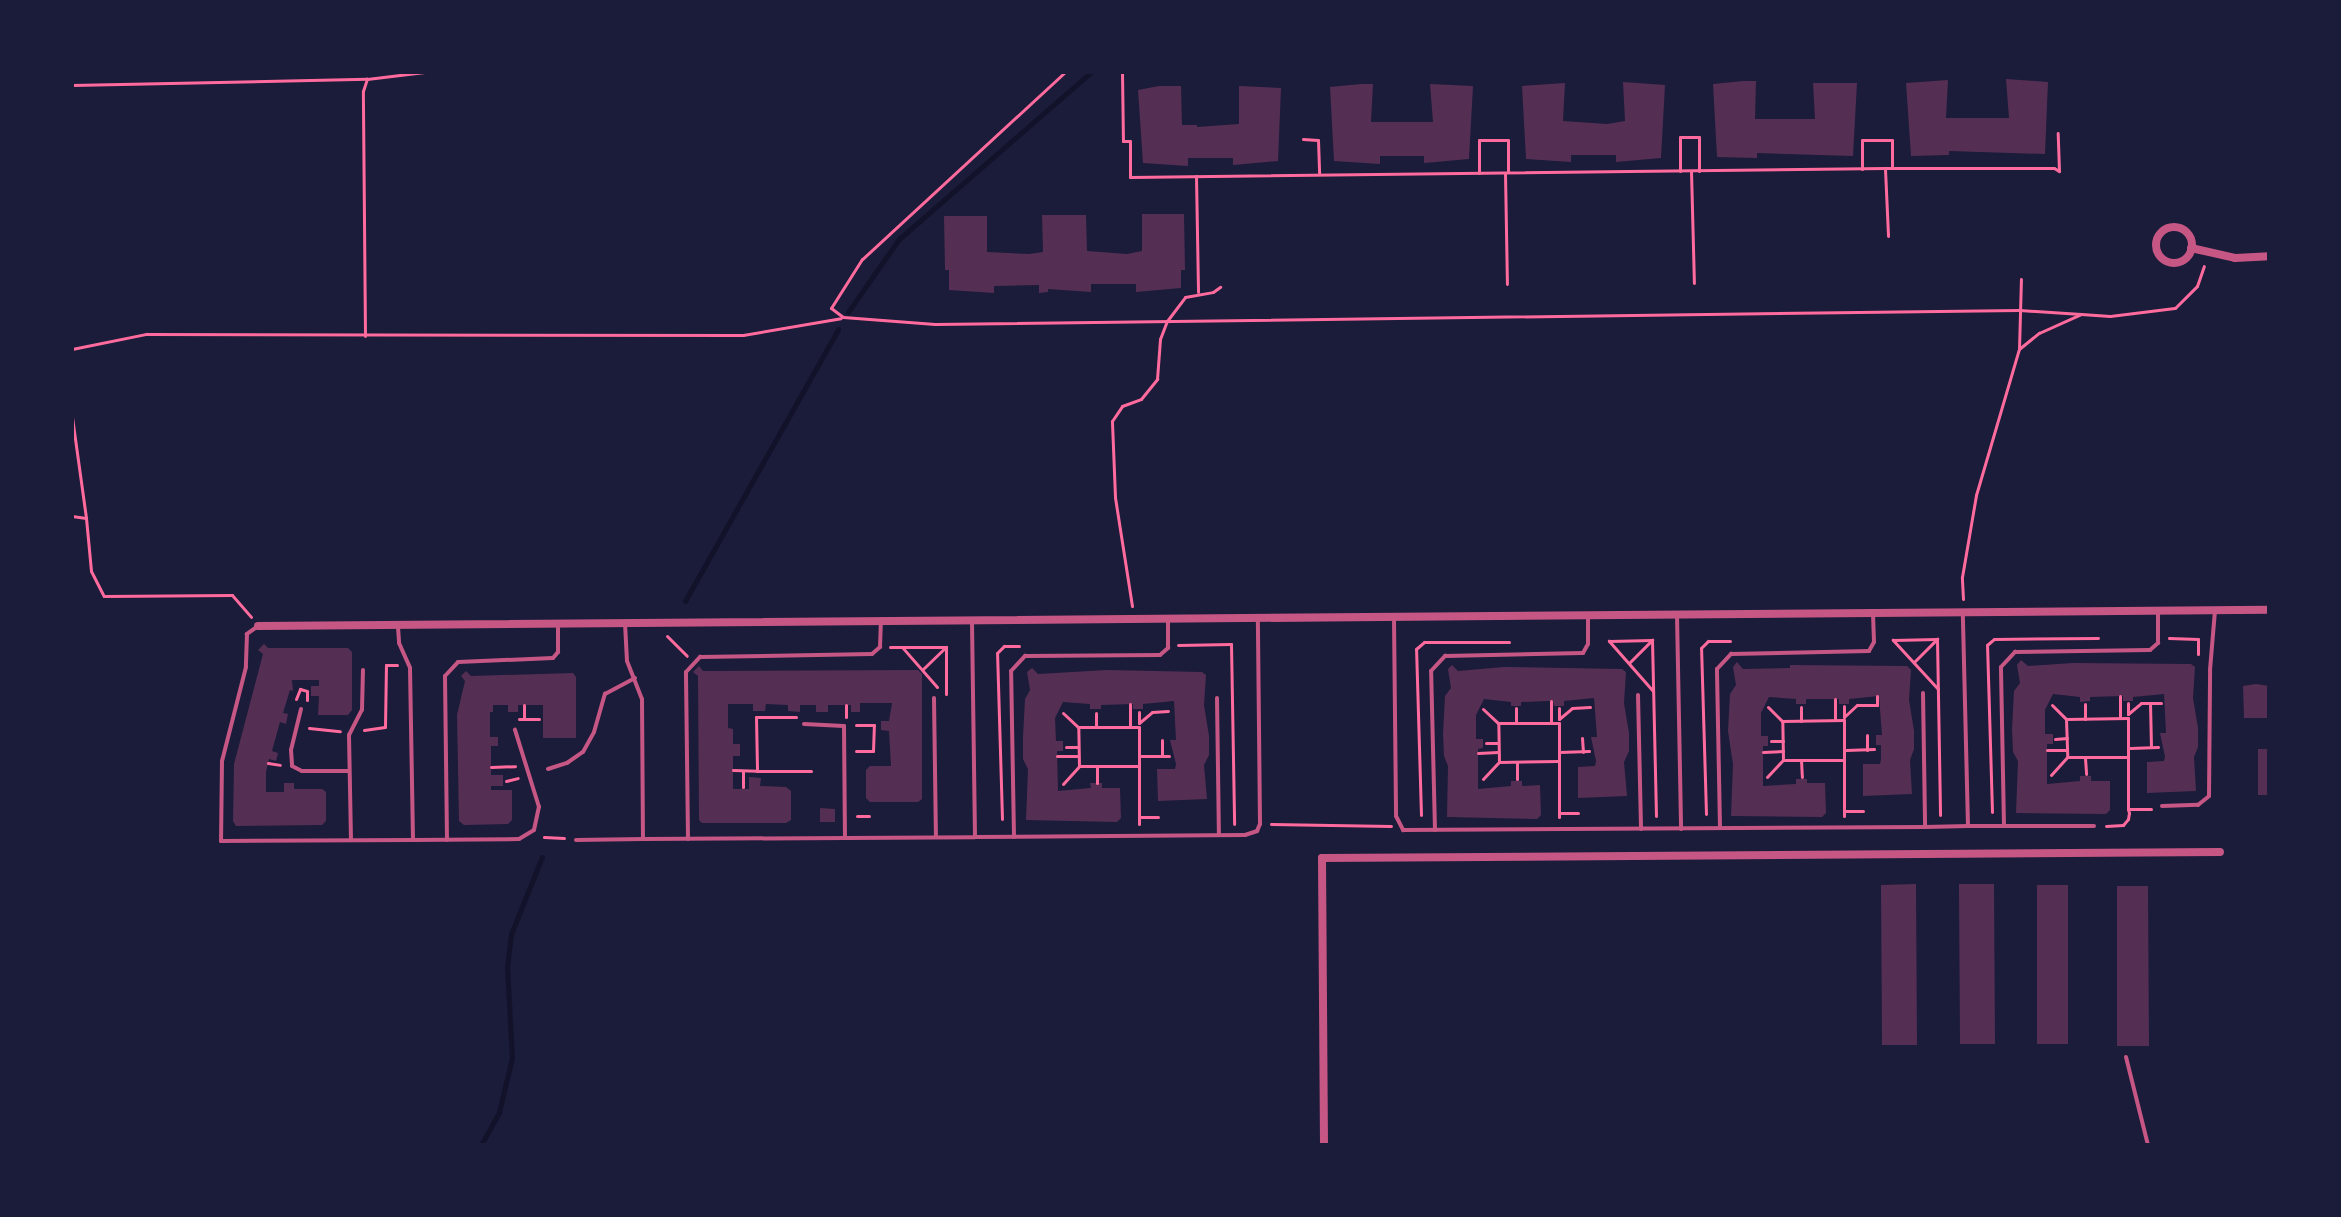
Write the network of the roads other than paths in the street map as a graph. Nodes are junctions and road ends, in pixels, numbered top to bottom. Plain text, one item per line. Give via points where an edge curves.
1 (2191, 248) junction
2 (2269, 256) edge
3 (2215, 610) junction
4 (2269, 610) edge
5 (2158, 611) junction
6 (1963, 612) junction
7 (1873, 613) junction
8 (1677, 614) junction
9 (1588, 615) junction
10 (1394, 617) junction
11 (1258, 618) junction
12 (1168, 619) junction
13 (972, 620) junction
14 (881, 621) junction
15 (625, 623) junction
16 (558, 624) junction
17 (398, 625) junction
18 (258, 626) joint
19 (363, 670) dead end
20 (635, 678) junction
21 (1923, 693) dead end
22 (1638, 695) dead end
23 (934, 698) dead end
24 (1217, 698) dead end
25 (301, 709) dead end
26 (804, 724) dead end
27 (515, 730) dead end
28 (548, 769) dead end
29 (349, 771) junction
30 (2162, 806) dead end
31 (1968, 826) junction
32 (2004, 826) junction
33 (2094, 826) road end
34 (1925, 827) junction
35 (1720, 828) junction
36 (1641, 829) junction
37 (1681, 829) junction
38 (1435, 830) junction
39 (1219, 835) junction
40 (936, 837) junction
41 (975, 837) junction
42 (1014, 837) junction
43 (845, 838) junction
44 (643, 839) junction
45 (688, 839) junction
46 (413, 840) junction
47 (447, 840) junction
48 (576, 840) road end
49 (351, 841) junction
50 (2220, 852) dead end
51 (2126, 1057) dead end
52 (1324, 1145) edge
53 (2148, 1145) edge

1 - 1 street via 2189,237 2175,228 2163,231 2157,241 2161,258 2172,263 2187,258
1 - 2 street via 2208,255
3 - 4 street
3 - 5 street
3 - 30 lane via 2209,796 2201,804
5 - 6 street
5 - 32 lane via 2157,646 2150,650 2015,652 2001,667
6 - 7 street
6 - 31 lane
7 - 8 street
7 - 35 lane via 1874,640 1866,652 1731,654 1717,669
8 - 9 street
8 - 37 lane
9 - 10 street
9 - 38 lane via 1587,650 1580,654 1445,656 1431,671
10 - 11 street
10 - 38 lane via 1398,826
11 - 12 street
11 - 39 lane via 1260,824 1252,834
12 - 13 street
12 - 42 lane via 1165,652 1025,656 1011,671
13 - 14 street
13 - 41 lane
14 - 15 street
14 - 45 lane via 880,647 872,654 700,657 686,672
15 - 16 street
15 - 20 lane via 626,658
16 - 17 street
16 - 47 lane via 558,652 553,658 458,662 445,676
17 - 18 street
17 - 46 lane via 409,665
18 - 49 lane via 247,634 246,667 222,761 221,841
19 - 29 lane via 362,710 350,731
20 - 28 lane via 605,694 583,752
20 - 44 lane via 642,695
21 - 34 lane
22 - 36 lane
23 - 40 lane
24 - 39 lane
25 - 29 lane via 292,766 302,771
26 - 43 lane via 844,726
27 - 47 lane via 540,815 534,830 525,837
29 - 49 lane
31 - 32 lane
31 - 34 lane
32 - 33 lane
34 - 35 lane
35 - 37 lane
36 - 37 lane
36 - 38 lane
39 - 42 lane
40 - 41 lane
40 - 43 lane
41 - 42 lane
43 - 45 lane
44 - 45 lane
44 - 48 lane
46 - 47 lane
46 - 49 lane
50 - 52 street via 1322,858
51 - 53 lane

